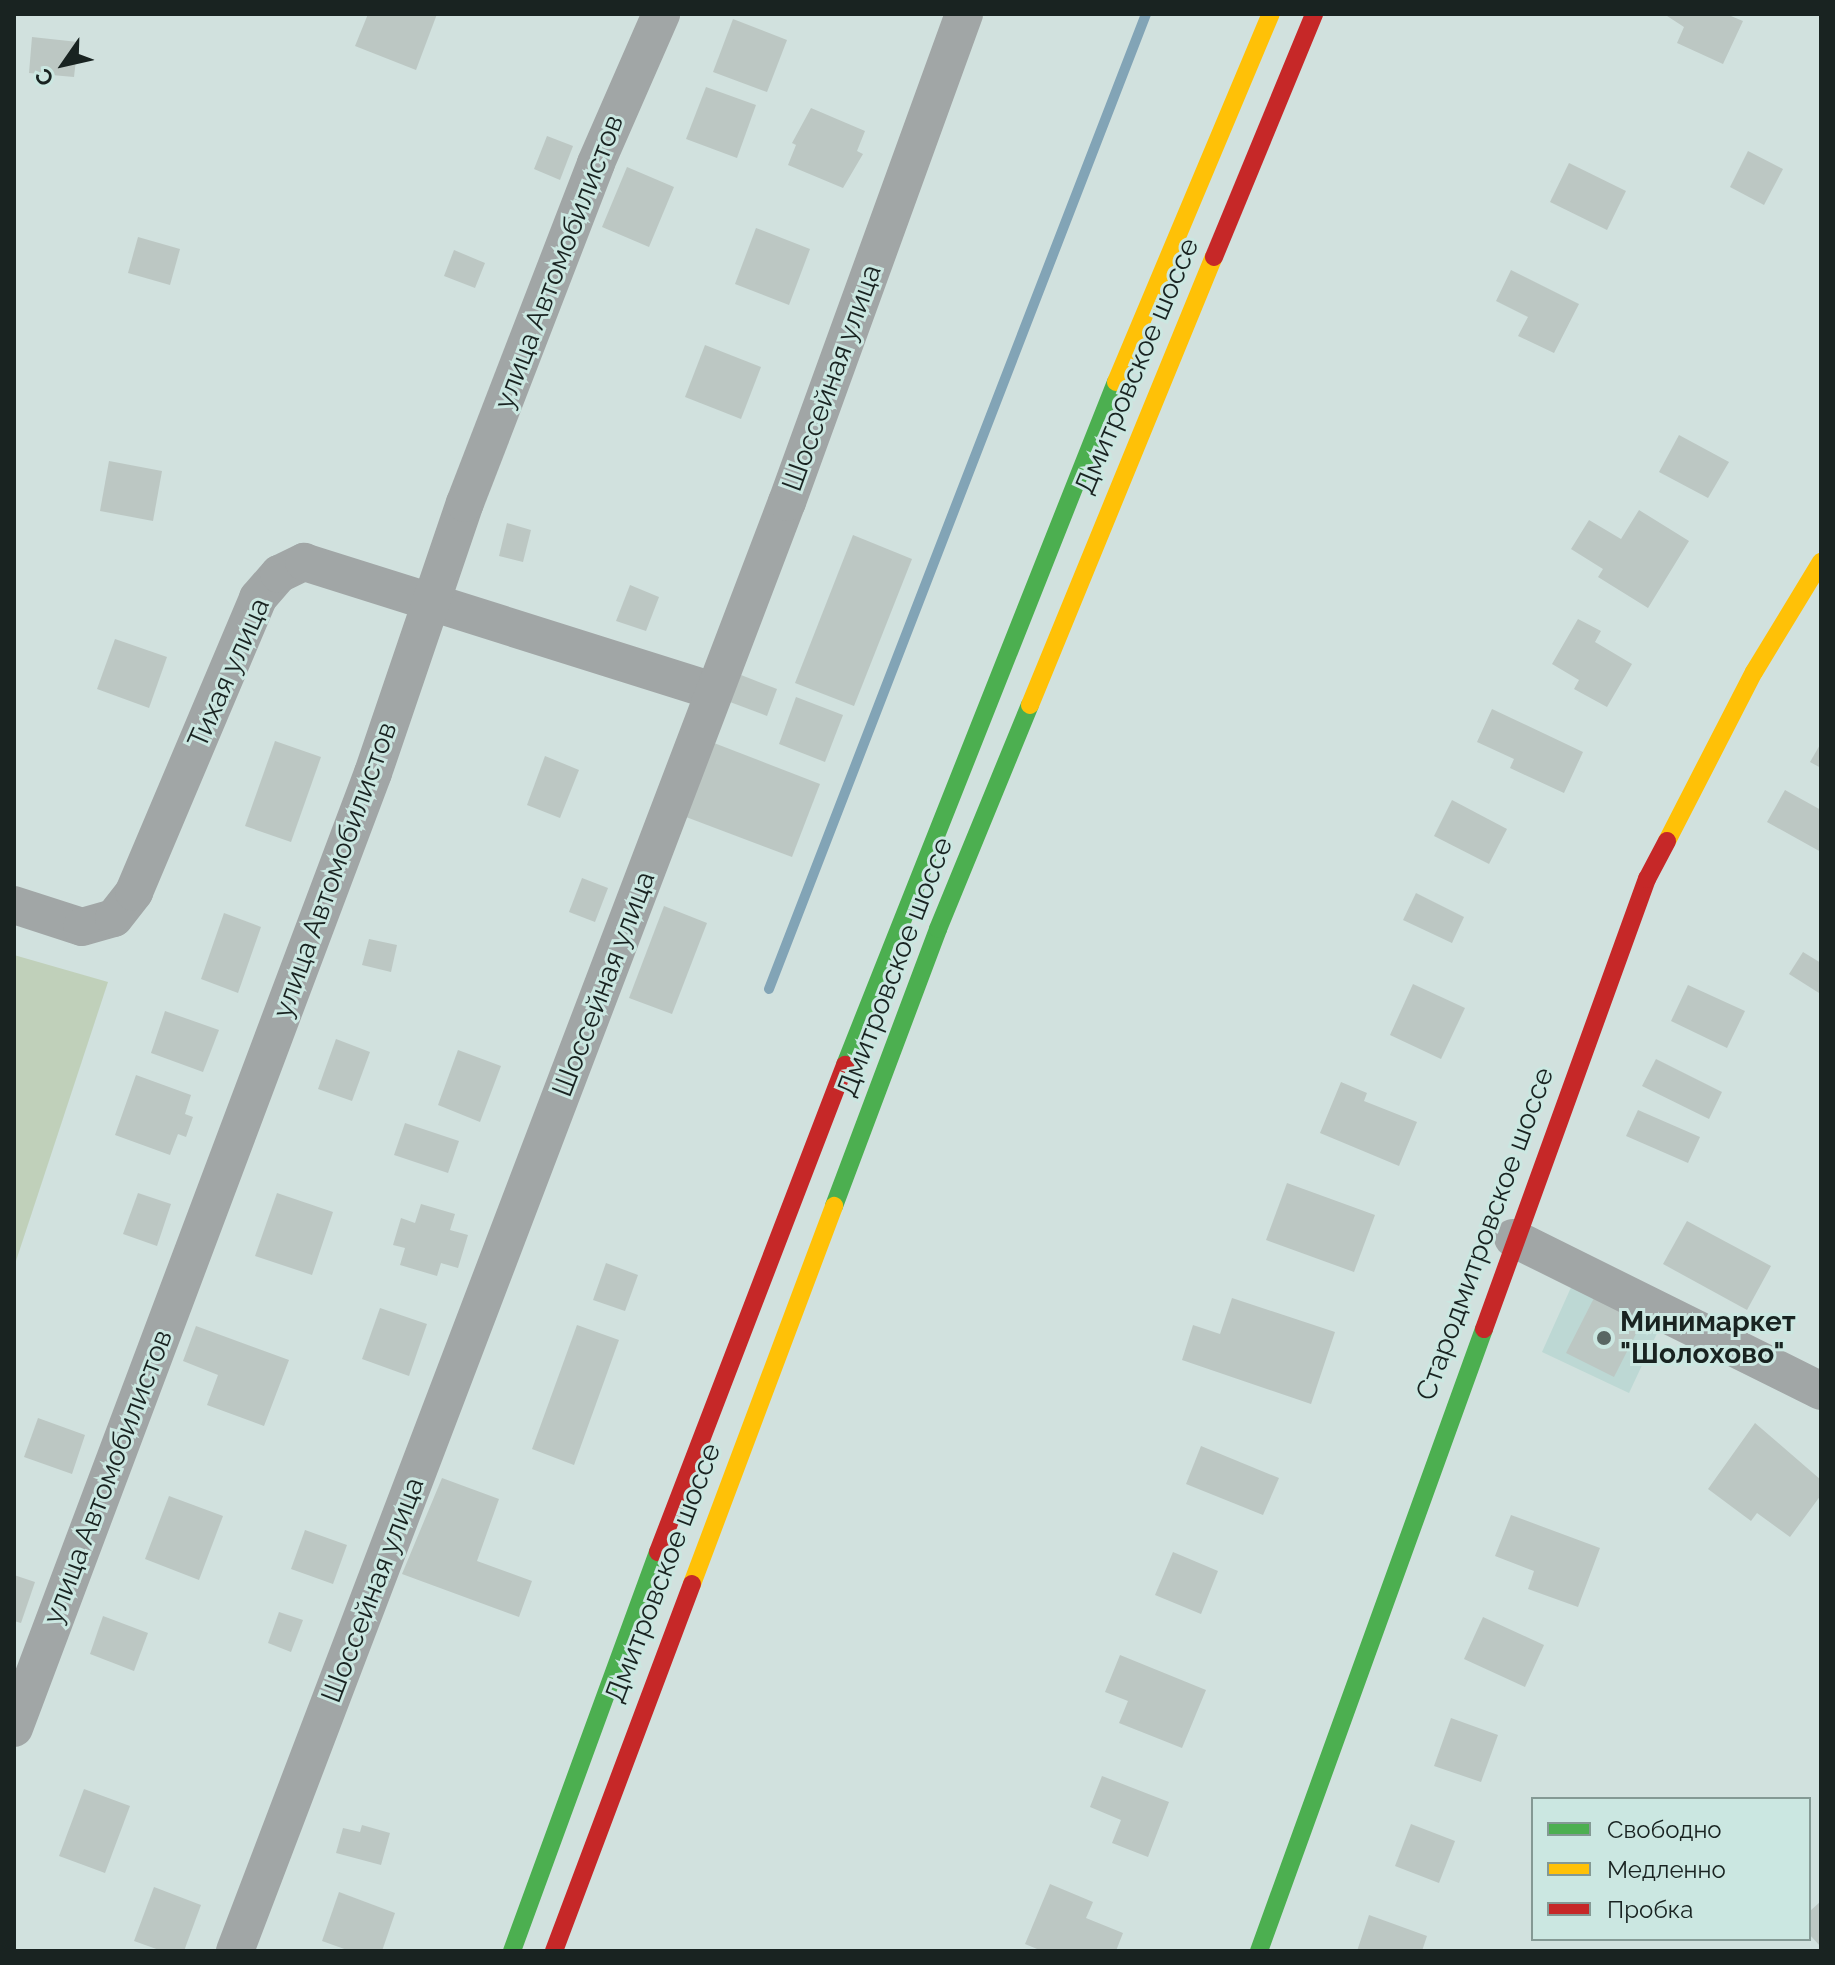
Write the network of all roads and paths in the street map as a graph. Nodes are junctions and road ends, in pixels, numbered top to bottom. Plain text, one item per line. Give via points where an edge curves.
1 (661, 14) edge
2 (964, 14) edge
3 (1271, 14) edge
4 (1314, 14) edge
5 (1821, 562) edge
6 (431, 602) junction
7 (713, 691) junction
8 (14, 905) edge
9 (1513, 1238) junction
10 (1821, 1391) edge
11 (14, 1728) edge
12 (235, 1951) edge
13 (512, 1951) edge
14 (554, 1951) edge
15 (1259, 1951) edge

1 - 6 street, улица Автомобилистов via 596,163
2 - 7 street, Шоссейная улица
3 - 13 main road, Дмитровское шоссе via 1100,419 897,929 570,1783
4 - 14 main road, Дмитровское шоссе via 938,929
5 - 9 main road, Стародмитровское шоссе via 1754,672 1647,879
6 - 7 street, Тихая улица
6 - 8 street, Тихая улица via 304,562 279,574 258,598 128,901 114,918 82,927
6 - 11 street, улица Автомобилистов via 373,773
7 - 12 street, Шоссейная улица
9 - 10 street
9 - 15 main road, Стародмитровское шоссе

